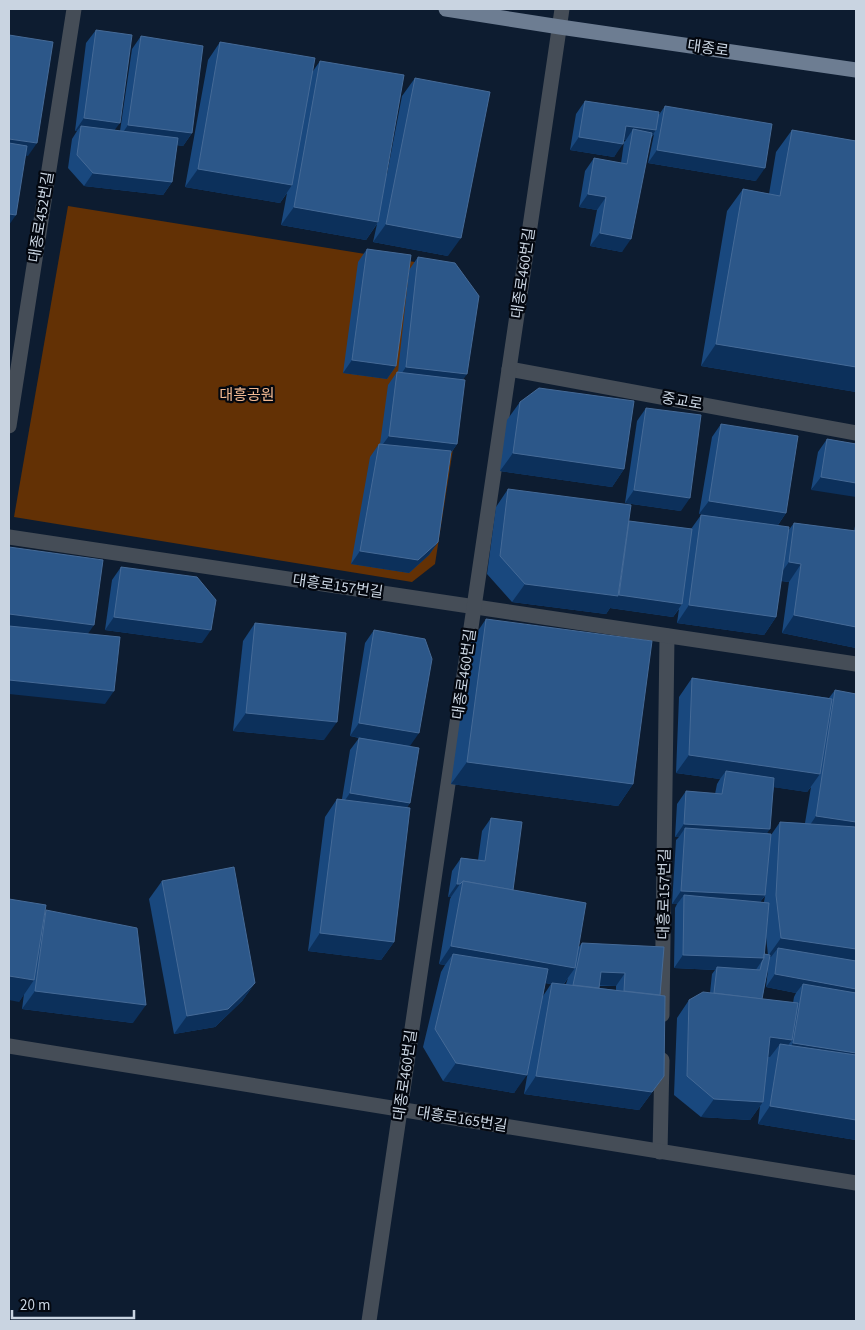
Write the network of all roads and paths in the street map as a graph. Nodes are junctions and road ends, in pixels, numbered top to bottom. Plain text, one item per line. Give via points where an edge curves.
1 (74, 9) edge
2 (446, 9) edge
3 (562, 9) edge
4 (560, 27) junction
5 (856, 70) edge
6 (509, 370) junction
7 (9, 426) edge
8 (856, 433) edge
9 (9, 537) edge
10 (474, 607) junction
11 (667, 636) junction
12 (856, 664) edge
13 (9, 1046) edge
14 (400, 1109) junction
15 (660, 1152) junction
16 (856, 1183) edge
17 (369, 1321) edge

1 - 7 street, 대종로452번길
2 - 4 main road, 대종로
3 - 4 street
4 - 5 main road, 대종로
4 - 6 street, 대종로460번길
6 - 8 street, 중교로
6 - 10 street, 대종로460번길
9 - 10 street, 대흥로157번길
10 - 11 street, 대흥로157번길
10 - 14 street, 대종로460번길
11 - 12 street, 대흥로157번길
11 - 15 street, 대흥로157번길
13 - 14 street, 대흥로165번길
14 - 15 street, 대흥로165번길
14 - 17 street, 대종로460번길
15 - 16 street, 대흥로165번길

